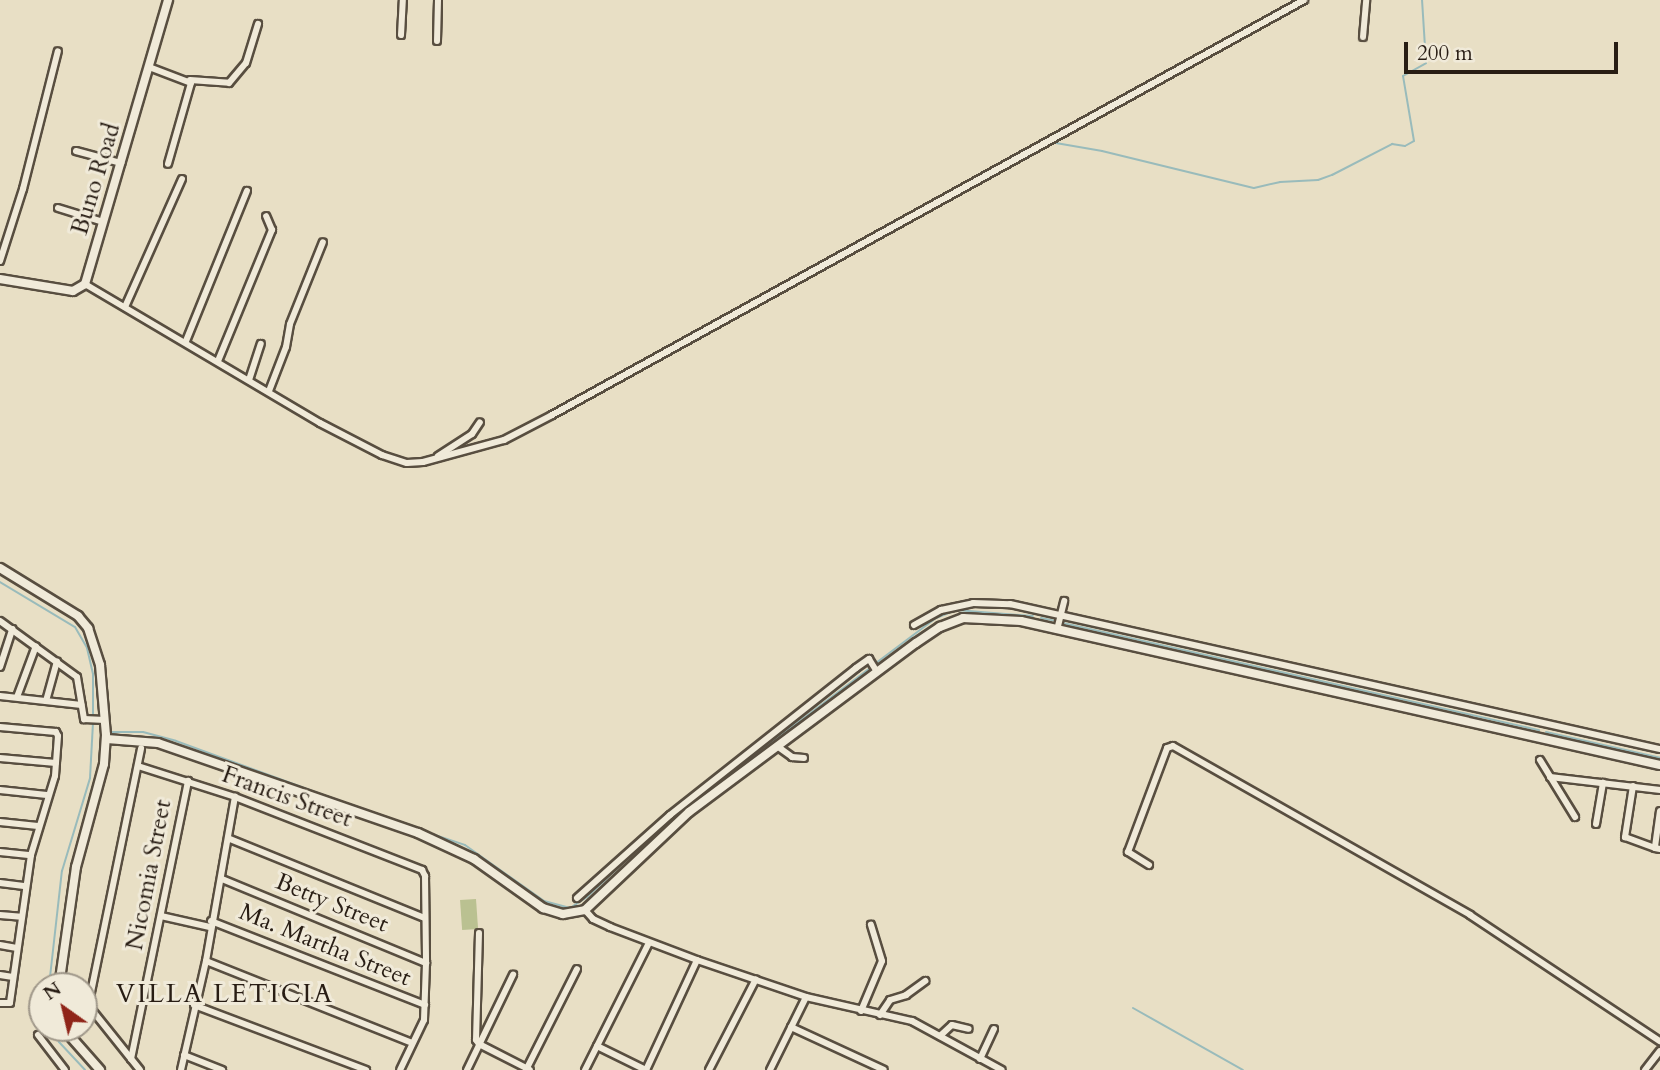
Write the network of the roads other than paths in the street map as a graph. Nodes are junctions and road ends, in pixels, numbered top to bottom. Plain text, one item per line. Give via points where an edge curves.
1 (168, 0) edge
2 (403, 0) edge
3 (438, 0) edge
4 (1304, 0) edge
5 (1366, 0) edge
6 (258, 24) dead end
7 (401, 35) dead end
8 (1363, 37) dead end
9 (438, 41) dead end
10 (58, 51) dead end
11 (149, 66) junction
12 (190, 80) junction
13 (76, 151) dead end
14 (121, 163) junction
15 (167, 164) dead end
16 (181, 179) dead end
17 (247, 191) dead end
18 (58, 208) dead end
19 (266, 216) dead end
20 (103, 222) junction
21 (323, 242) dead end
22 (0, 261) edge
23 (0, 279) edge
24 (85, 284) junction
25 (125, 307) junction
26 (186, 341) junction
27 (261, 344) dead end
28 (218, 361) junction
29 (249, 380) junction
30 (268, 391) junction
31 (480, 422) dead end
32 (434, 460) junction
33 (0, 568) edge
34 (1064, 601) dead end
35 (1039, 610) junction
36 (1061, 613) junction
37 (0, 621) edge
38 (914, 625) dead end
39 (1035, 625) junction
40 (12, 629) junction
41 (1057, 629) junction
42 (36, 646) junction
43 (57, 661) junction
44 (0, 667) edge
45 (877, 672) junction
46 (0, 696) edge
47 (17, 697) junction
48 (46, 701) junction
49 (82, 705) junction
50 (102, 720) junction
51 (1544, 724) junction
52 (0, 727) edge
53 (107, 739) junction
54 (1540, 739) junction
55 (777, 746) junction
56 (141, 748) dead end
57 (1660, 748) edge
58 (0, 758) edge
59 (804, 758) dead end
60 (1540, 760) dead end
61 (56, 763) junction
62 (1660, 765) edge
63 (138, 766) junction
64 (1550, 777) junction
65 (188, 781) junction
66 (1603, 783) junction
67 (1633, 786) junction
68 (0, 790) edge
69 (1660, 790) edge
70 (47, 795) junction
71 (235, 797) junction
72 (1660, 811) edge
73 (1575, 817) dead end
74 (0, 822) edge
75 (1596, 824) dead end
76 (38, 826) junction
77 (230, 839) junction
78 (1657, 849) edge
79 (0, 852) edge
80 (31, 855) junction
81 (1149, 865) dead end
82 (222, 879) junction
83 (0, 883) edge
84 (26, 886) junction
85 (577, 898) dead end
86 (585, 910) junction
87 (0, 915) edge
88 (161, 916) junction
89 (21, 917) junction
90 (425, 918) junction
91 (211, 924) junction
92 (871, 925) dead end
93 (479, 933) dead end
94 (649, 943) junction
95 (0, 945) edge
96 (16, 948) junction
97 (697, 960) junction
98 (206, 961) junction
99 (426, 962) junction
100 (577, 969) dead end
101 (61, 972) edge
102 (0, 975) edge
103 (513, 975) dead end
104 (13, 977) junction
105 (756, 979) junction
106 (925, 981) dead end
107 (806, 997) junction
108 (0, 1003) edge
109 (194, 1005) junction
110 (425, 1005) junction
111 (861, 1011) junction
112 (880, 1015) junction
113 (791, 1027) junction
114 (969, 1029) dead end
115 (993, 1029) dead end
116 (940, 1036) junction
117 (1660, 1041) edge
118 (43, 1042) edge
119 (75, 1042) edge
120 (412, 1043) junction
121 (479, 1044) junction
122 (597, 1046) junction
123 (1660, 1051) edge
124 (184, 1055) junction
125 (131, 1059) junction
126 (980, 1059) junction
127 (528, 1069) edge
128 (65, 1070) edge
129 (100, 1070) edge
130 (140, 1070) edge
131 (181, 1070) edge
132 (222, 1070) edge
133 (366, 1070) edge
134 (400, 1070) edge
135 (467, 1070) edge
136 (585, 1070) edge
137 (646, 1070) edge
138 (709, 1070) edge
139 (770, 1070) edge
140 (884, 1070) edge
141 (1002, 1070) edge
142 (1645, 1070) edge

1 - 11 street, Buno Road
2 - 7 street
3 - 9 street
4 - 32 street via 552,415 504,440
5 - 8 street
6 - 12 street via 246,63 229,83
10 - 22 street
11 - 12 street
11 - 14 street, Buno Road
12 - 15 street
13 - 14 street
14 - 20 street, Buno Road
16 - 25 street
17 - 26 street
18 - 20 street
19 - 28 street via 271,230
20 - 24 street, Buno Road
21 - 30 street
23 - 24 street via 73,290
24 - 25 street
25 - 26 street
26 - 28 street
27 - 29 street
28 - 29 street
29 - 30 street
30 - 32 street via 382,455 408,463
31 - 32 street via 472,434
33 - 50 street via 69,609 88,628 100,665
34 - 36 street
35 - 36 street
35 - 38 street via 973,603 942,610
35 - 39 street
36 - 41 street
36 - 51 street
37 - 40 street
39 - 41 street
39 - 45 street via 995,618 956,620
40 - 42 street
40 - 44 street
41 - 54 street
42 - 43 street
42 - 47 street
43 - 48 street
43 - 49 street via 77,677
45 - 55 street
45 - 85 street via 869,659 856,668 670,815
46 - 47 street
47 - 48 street
48 - 49 street
49 - 50 street via 86,719
50 - 53 street
51 - 54 street
51 - 57 street
52 - 61 street via 56,732
53 - 86 street via 158,743 376,818 474,859 549,911 570,914
53 - 101 street via 99,787 76,867
54 - 62 street
55 - 59 street via 792,757
55 - 86 street via 687,815
56 - 63 street
58 - 61 street
60 - 64 street
61 - 70 street
63 - 65 street, Francis Street
63 - 125 street via 89,1002
64 - 66 street
64 - 73 street
65 - 71 street, Francis Street
65 - 88 street, Nicomia Street
66 - 67 street
66 - 75 street
67 - 69 street
67 - 78 street via 1625,837
68 - 70 street
70 - 76 street
71 - 77 street
71 - 90 street, Francis Street via 422,870
72 - 78 street
74 - 76 street
76 - 80 street
77 - 82 street
77 - 90 street
79 - 80 street
80 - 84 street
81 - 117 street via 1128,852 1167,748 1173,746 1470,915
82 - 91 street
82 - 99 street, Betty Street
83 - 84 street
84 - 89 street
86 - 94 street via 593,919
87 - 89 street
88 - 91 street, Ma. Martha Street
88 - 125 street, Nicomia Street
89 - 96 street
90 - 99 street
91 - 98 street
91 - 110 street, Ma. Martha Street
92 - 111 street via 882,961
93 - 121 street
94 - 97 street
94 - 122 street
95 - 96 street
96 - 104 street
97 - 105 street
97 - 137 street
98 - 109 street
98 - 120 street
99 - 110 street
100 - 127 street
102 - 104 street
103 - 121 street
104 - 108 street via 10,1004
105 - 107 street
105 - 138 street
106 - 112 street via 890,1000
107 - 111 street
107 - 113 street
109 - 124 street
109 - 133 street
110 - 120 street via 424,1020
111 - 112 street
112 - 116 street via 912,1021
113 - 139 street
113 - 140 street
114 - 116 street via 952,1025
115 - 126 street
116 - 126 street
118 - 128 street
119 - 129 street
120 - 134 street
121 - 127 street
121 - 135 street
122 - 136 street
122 - 137 street
123 - 142 street
124 - 131 street
124 - 132 street
125 - 130 street
126 - 141 street

